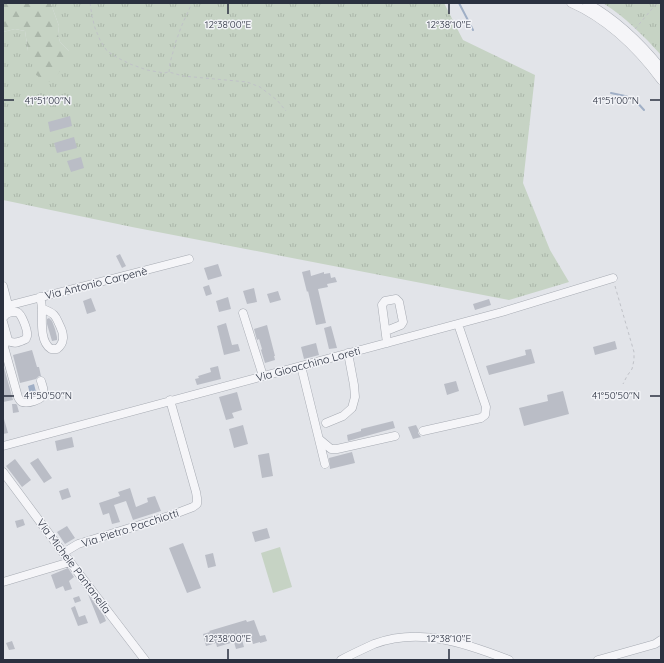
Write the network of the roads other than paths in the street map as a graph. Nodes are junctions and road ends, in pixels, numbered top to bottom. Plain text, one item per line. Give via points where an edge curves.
1 (571, 3) edge
2 (587, 3) edge
3 (661, 68) edge
4 (661, 80) edge
5 (189, 259) dead end
6 (613, 278) road end
7 (3, 286) edge
8 (40, 297) junction
9 (9, 307) edge
10 (42, 308) junction
11 (243, 313) dead end
12 (3, 318) edge
13 (3, 322) edge
14 (458, 324) junction
15 (386, 331) dead end
16 (8, 340) junction
17 (388, 343) junction
18 (348, 353) junction
19 (301, 366) junction
20 (262, 376) junction
21 (41, 381) dead end
22 (170, 400) junction
23 (326, 424) dead end
24 (423, 431) dead end
25 (395, 436) dead end
26 (319, 440) junction
27 (3, 446) edge
28 (325, 464) dead end
29 (3, 472) edge
30 (63, 553) junction
31 (70, 562) junction
32 (3, 582) edge
33 (659, 643) edge
34 (146, 660) edge
35 (341, 660) edge
36 (509, 660) edge
37 (598, 660) edge

1 - 4 street via 613,30 650,65
2 - 3 street via 625,30
5 - 8 street, Via Antonio Carpenè
6 - 14 street, Via Gioacchino Loreti
7 - 9 street
8 - 9 street, Via Antonio Carpenè
8 - 10 street
9 - 12 street, Via Antonio Carpenè
9 - 16 street via 20,315 27,336 26,339 14,343
10 - 10 street via 44,342 49,348 57,349 63,339 62,331 53,314
11 - 20 street
13 - 16 street
14 - 17 street, Via Gioacchino Loreti
14 - 24 street via 486,407 485,415
15 - 17 street
16 - 21 street via 4,347 20,400 29,402 42,398 44,392
17 - 18 street, Via Gioacchino Loreti
18 - 19 street, Via Gioacchino Loreti
18 - 23 street via 354,385 352,408 344,416
19 - 20 street, Via Gioacchino Loreti
19 - 26 street
20 - 22 street, Via Gioacchino Loreti
22 - 27 street, Via Gioacchino Loreti
22 - 30 street, Via Pietro Pacchiotti via 196,492 197,504 172,515 78,544
25 - 26 street via 337,449 331,449
26 - 28 street
29 - 30 street, Via Michele Pantanella
30 - 31 street, Via Michele Pantanella
31 - 32 street
31 - 34 street, Via Michele Pantanella
33 - 37 street
35 - 36 street via 375,644 421,637 454,641

